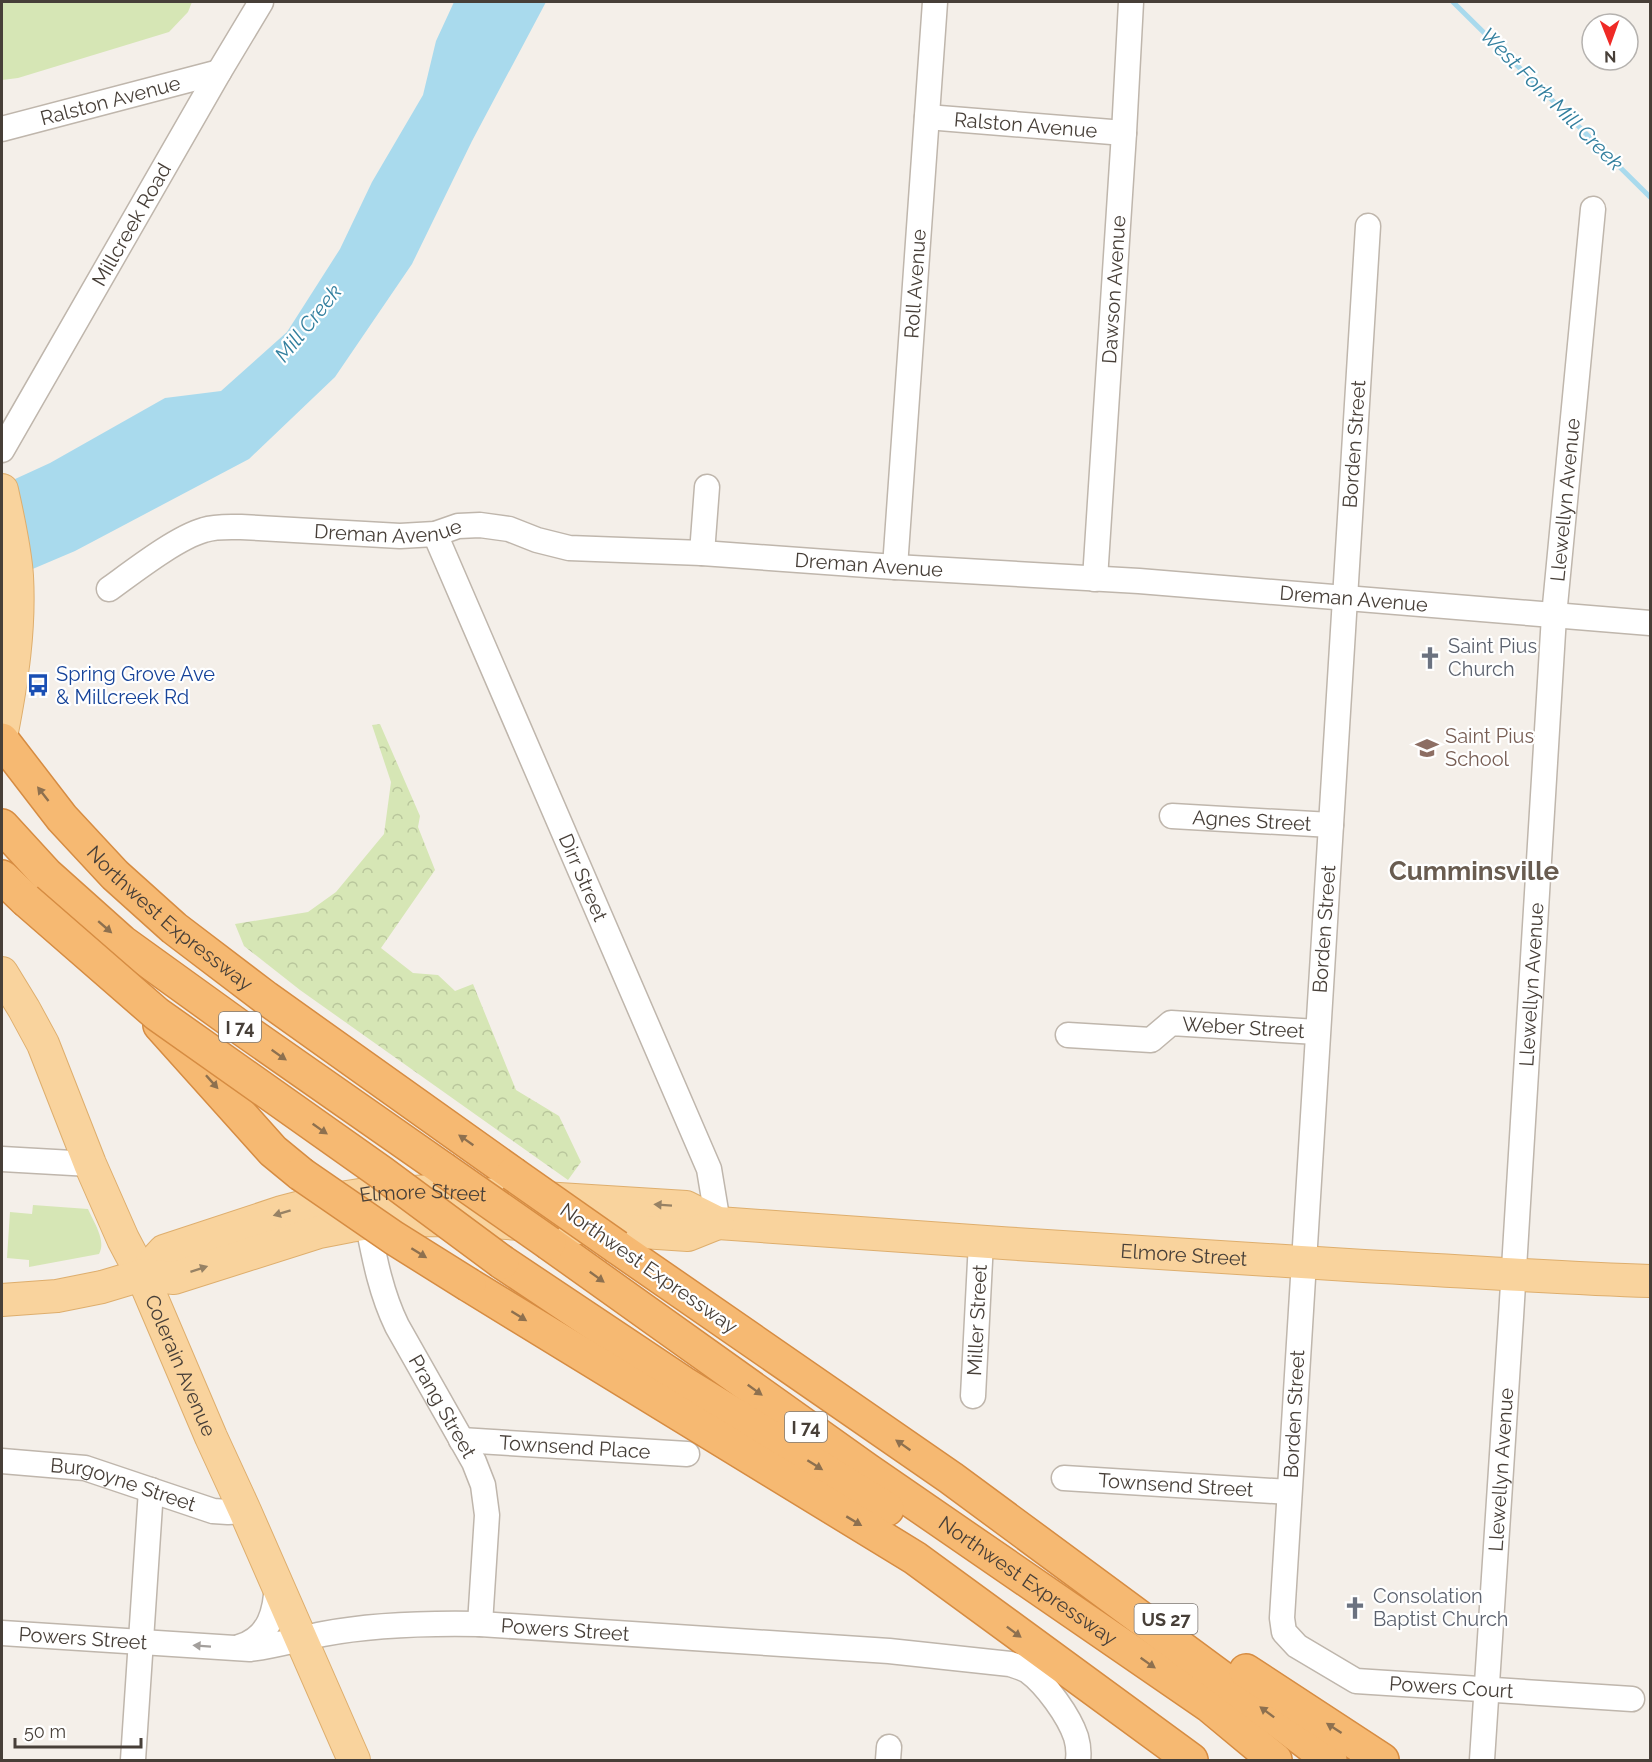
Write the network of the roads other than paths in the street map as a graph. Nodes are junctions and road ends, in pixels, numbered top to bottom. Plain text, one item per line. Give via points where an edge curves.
1 (261, 2) edge
2 (935, 2) edge
3 (1131, 2) edge
4 (219, 72) junction
5 (927, 117) junction
6 (2, 129) edge
7 (1124, 133) junction
8 (1593, 209) dead end
9 (1368, 226) dead end
10 (2, 450) edge
11 (707, 487) dead end
12 (2, 490) edge
13 (435, 534) junction
14 (702, 553) junction
15 (895, 567) junction
16 (1095, 579) junction
17 (109, 589) dead end
18 (1344, 597) junction
19 (1554, 616) junction
20 (1650, 623) edge
21 (2, 732) edge
22 (2, 740) edge
23 (1172, 816) dead end
24 (1331, 825) junction
25 (2, 826) edge
26 (46, 874) junction
27 (2, 877) edge
28 (2, 973) edge
29 (1317, 1032) junction
30 (1068, 1035) dead end
31 (2, 1159) edge
32 (90, 1164) junction
33 (364, 1209) junction
34 (718, 1223) junction
35 (981, 1242) junction
36 (1302, 1262) junction
37 (142, 1275) junction
38 (1514, 1275) junction
39 (1650, 1281) edge
40 (554, 1297) junction
41 (2, 1300) edge
42 (973, 1396) dead end
43 (462, 1440) junction
44 (687, 1454) dead end
45 (2, 1461) edge
46 (951, 1478) junction
47 (1064, 1478) dead end
48 (786, 1480) junction
49 (152, 1490) junction
50 (1289, 1492) junction
51 (245, 1511) junction
52 (277, 1582) junction
53 (1065, 1606) junction
54 (480, 1624) junction
55 (1284, 1632) joint
56 (2, 1633) edge
57 (301, 1640) junction
58 (141, 1642) junction
59 (232, 1648) junction
60 (1488, 1690) junction
61 (1632, 1699) dead end
62 (1078, 1758) edge
63 (133, 1761) edge
64 (354, 1761) edge
65 (1191, 1761) edge
66 (1275, 1761) edge
67 (1330, 1761) edge
68 (1382, 1761) edge
69 (1482, 1761) edge

1 - 4 street, Millcreek Road
2 - 5 street, Roll Avenue
3 - 7 street, Dawson Avenue
4 - 6 street, Ralston Avenue
4 - 10 street, Millcreek Road
5 - 7 street, Ralston Avenue
5 - 15 street, Roll Avenue
7 - 16 street, Dawson Avenue
8 - 19 street, Llewellyn Avenue
9 - 18 street, Borden Street
11 - 14 street
12 - 21 main road via 14,550 18,612
13 - 14 street, Dreman Avenue via 458,526 480,525 509,529 569,548
13 - 17 street, Dreman Avenue via 400,536 241,527 204,530 164,551
13 - 34 street, Dirr Street via 710,1169
14 - 15 street, Dreman Avenue
15 - 16 street, Dreman Avenue
16 - 18 street, Dreman Avenue
18 - 19 street, Dreman Avenue
18 - 24 street, Borden Street
19 - 20 street, Dreman Avenue
19 - 38 street, Llewellyn Avenue
46 -> 22 highway, Northwest Expressway / I 74, bridge via 513,1174 174,928 115,875 62,818
23 - 24 street, Agnes Street
24 - 29 street, Borden Street
25 - 26 highway, Northwest Expressway / I 74
26 -> 48 highway, bridge via 70,925 273,1151 301,1174 394,1238
26 -> 53 highway, Northwest Expressway / I 74, bridge via 122,942 244,1030
27 -> 40 highway, bridge via 157,1014
28 - 32 main road, Colerain Avenue via 43,1044
29 - 30 street, Weber Street via 1171,1023 1151,1040
29 - 36 street, Borden Street
31 - 32 street
32 - 37 main road, Colerain Avenue
33 - 34 main road, Elmore Street via 399,1220 688,1235
33 - 37 main road, Elmore Street via 311,1234 174,1278
33 - 43 street, Prang Street via 387,1304
34 - 35 main road, Elmore Street
35 - 36 main road, Elmore Street
35 - 42 street, Miller Street
36 - 38 main road, Elmore Street
36 - 50 street, Borden Street
37 - 41 main road, Elmore Street via 57,1296
37 - 51 main road, Colerain Avenue
38 - 39 main road, Elmore Street
38 - 60 street, Llewellyn Avenue
40 - 48 highway
40 -> 53 highway via 683,1383 973,1561
43 - 44 street, Townsend Place
43 - 54 street, Prang Street via 485,1495
45 - 49 street, Burgoyne Street via 79,1467
67 -> 46 highway, Northwest Expressway / I 74
68 -> 46 highway, US 27
47 - 50 street, Townsend Street
48 -> 65 highway via 915,1558
49 - 51 street, Burgoyne Street via 213,1510
49 - 58 street
50 - 55 street, Borden Street
51 - 52 main road, Colerain Avenue
52 - 57 main road, Colerain Avenue
52 - 59 street via 268,1626 254,1641
53 -> 66 highway, Northwest Expressway / I 74 via 1210,1706
54 - 57 street, Powers Street via 388,1626
54 - 62 street, Powers Street via 889,1651 1010,1664 1027,1670 1051,1695 1076,1737
55 - 60 street, Powers Court via 1297,1646 1356,1681
56 - 58 street, Powers Street
57 - 59 street, Powers Street via 261,1648
57 - 64 main road, Colerain Avenue
59 -> 58 street, Powers Street
58 - 63 street
60 - 61 street, Powers Court
60 - 69 street, Llewellyn Avenue

